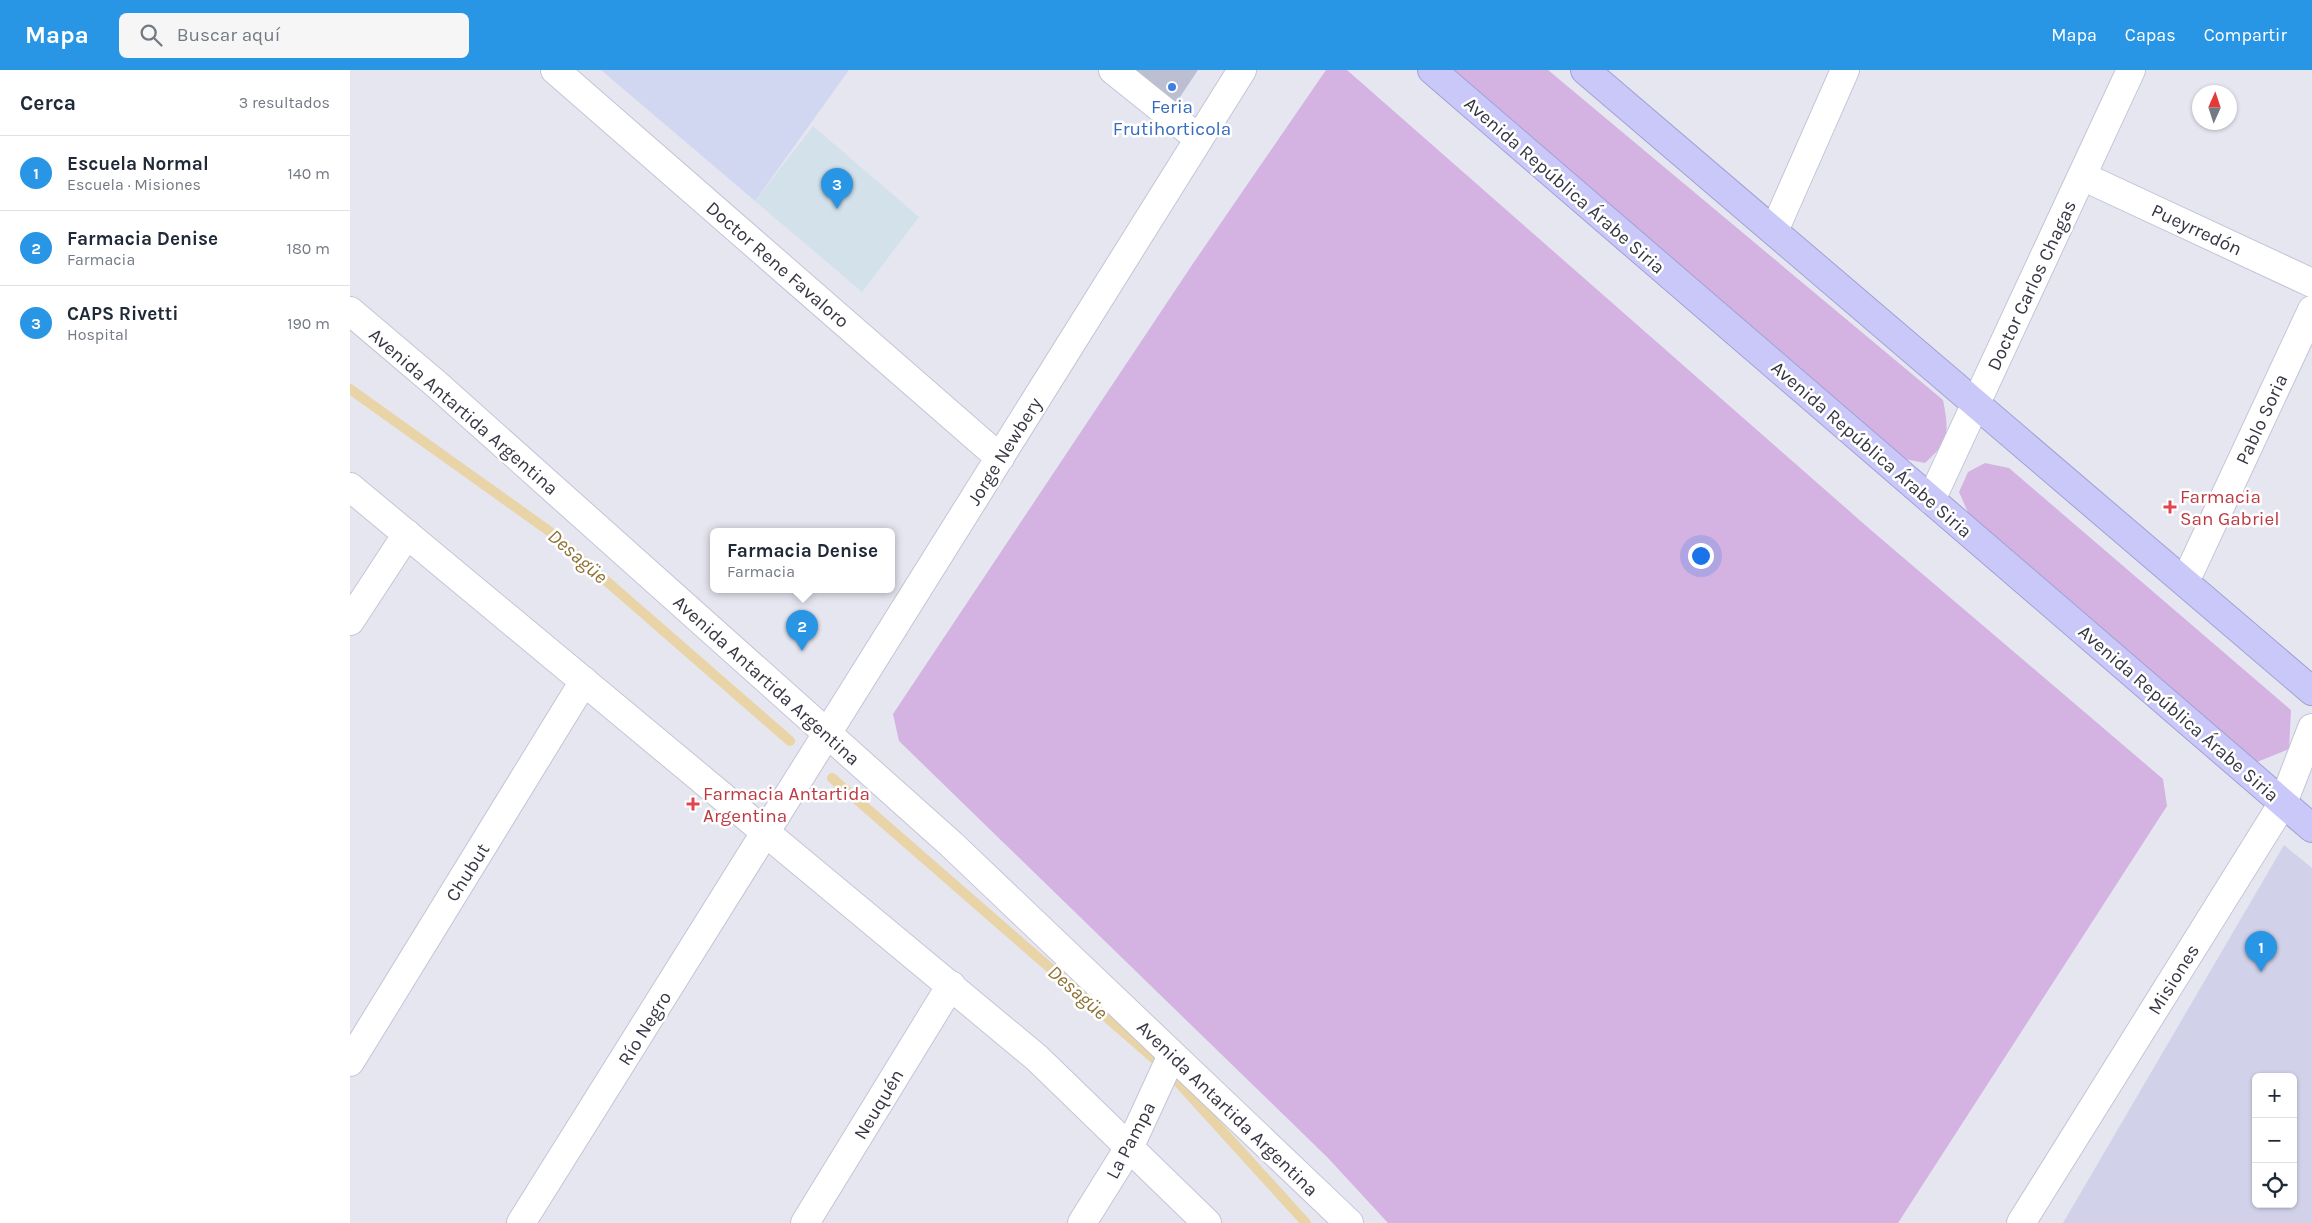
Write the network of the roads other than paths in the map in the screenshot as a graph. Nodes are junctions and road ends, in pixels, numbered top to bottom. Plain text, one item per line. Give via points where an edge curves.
1 (555, 70) edge
2 (1112, 70) edge
3 (1242, 70) edge
4 (1432, 70) edge
5 (1585, 70) edge
6 (1845, 70) edge
7 (2131, 70) edge
8 (1199, 139) junction
9 (2082, 176) junction
10 (1774, 232) junction
11 (2312, 283) edge
12 (2312, 310) edge
13 (350, 311) edge
14 (1976, 404) junction
15 (1000, 458) junction
16 (350, 487) edge
17 (1931, 500) junction
18 (407, 534) junction
19 (2185, 582) junction
20 (350, 621) edge
21 (584, 681) junction
22 (2312, 691) edge
23 (2312, 728) edge
24 (828, 734) junction
25 (2283, 803) junction
26 (2312, 828) edge
27 (766, 833) junction
28 (951, 985) junction
29 (1172, 1055) junction
30 (350, 1062) edge
31 (1130, 1146) junction
32 (521, 1223) edge
33 (805, 1223) edge
34 (1082, 1223) edge
35 (1207, 1223) edge
36 (1349, 1223) edge
37 (2021, 1223) edge

1 - 15 street, Doctor Rene Favaloro
2 - 8 street
3 - 8 street, Jorge Newbery
4 - 17 main road, Avenida República Árabe Siria
5 - 10 main road
6 - 10 street
7 - 9 street, Doctor Carlos Chagas
8 - 15 street, Jorge Newbery
9 - 11 street, Pueyrredón
9 - 14 street, Doctor Carlos Chagas
10 - 14 main road
12 - 19 street, Pablo Soria
13 - 24 street, Avenida Antartida Argentina
14 - 17 street, Doctor Carlos Chagas
14 - 19 main road
15 - 24 street, Jorge Newbery
16 - 18 street
17 - 25 main road, Avenida República Árabe Siria
18 - 20 street
18 - 21 street
19 - 22 main road
21 - 27 street
21 - 30 street, Chubut
23 - 25 street, Misiones
24 - 27 street, Jorge Newbery
24 - 29 street, Avenida Antartida Argentina via 951,844
25 - 26 main road, Avenida República Árabe Siria
25 - 37 street, Misiones
27 - 28 street
27 - 32 street, Río Negro
28 - 31 street via 1037,1058
28 - 33 street, Neuquén
29 - 31 street, La Pampa
29 - 36 street, Avenida Antartida Argentina
31 - 34 street, La Pampa
31 - 35 street

